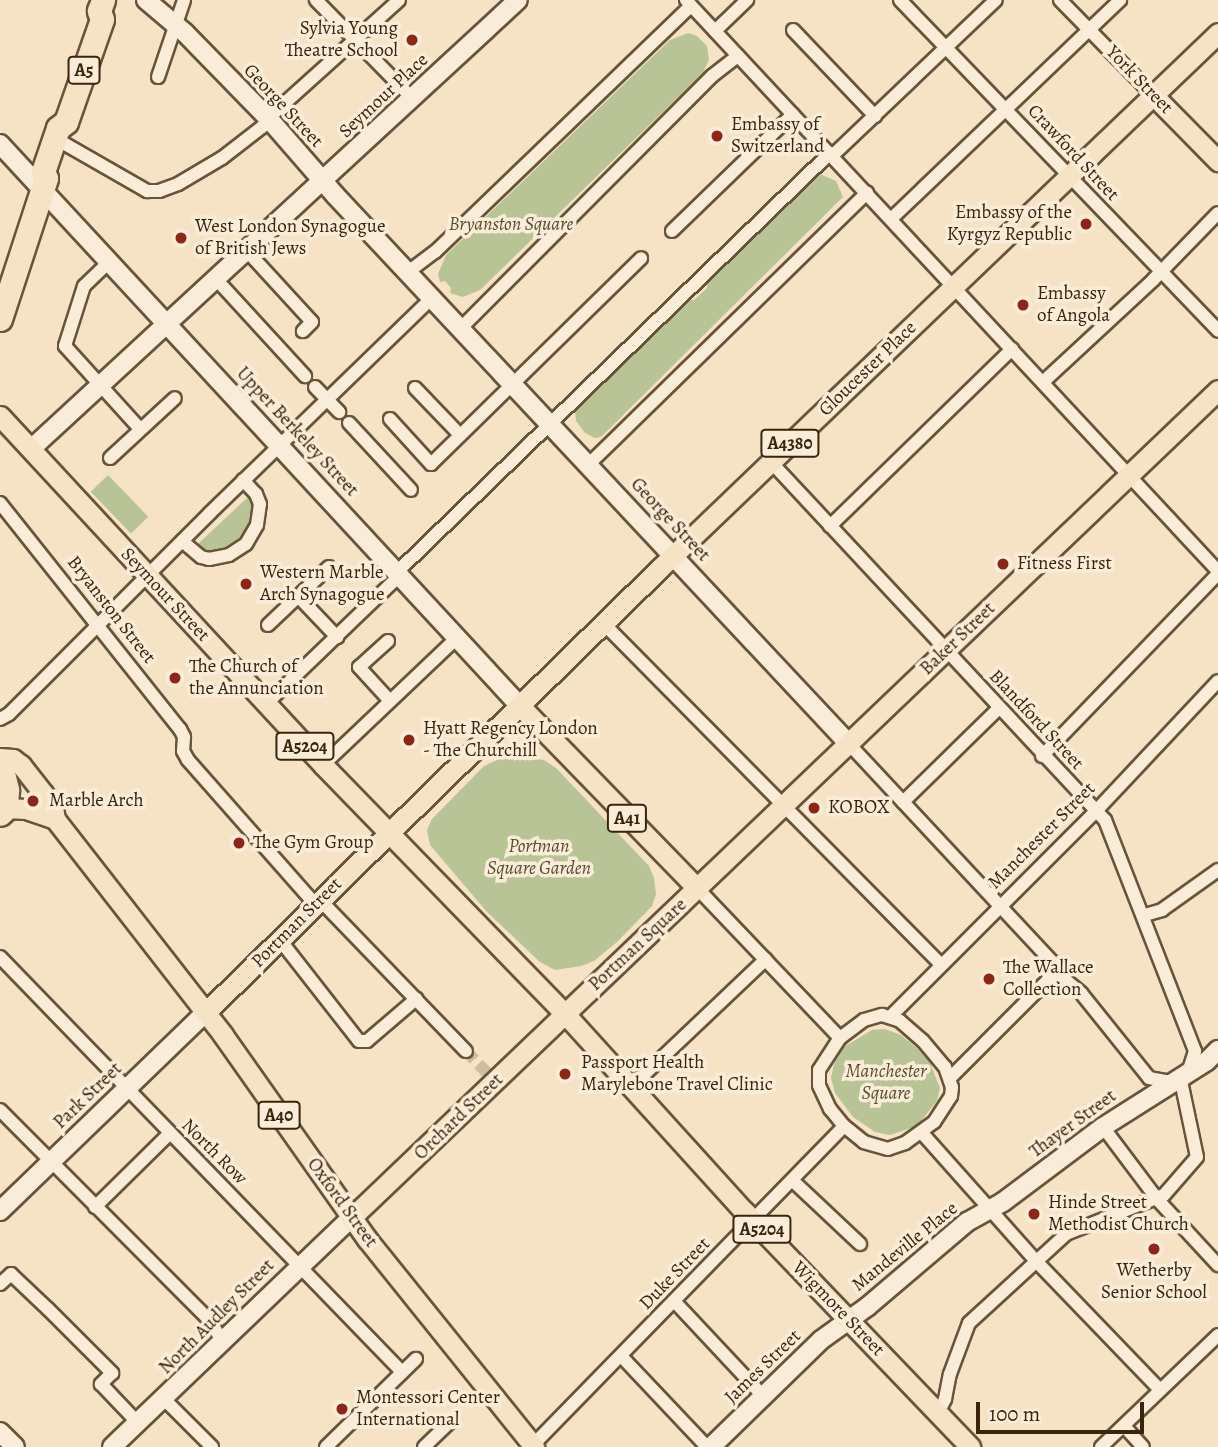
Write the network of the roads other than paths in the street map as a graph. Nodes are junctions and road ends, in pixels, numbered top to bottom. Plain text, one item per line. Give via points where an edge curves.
1 (117, 0) edge
2 (146, 0) edge
3 (184, 0) edge
4 (316, 0) edge
5 (400, 0) edge
6 (518, 0) edge
7 (747, 0) edge
8 (900, 0) edge
9 (996, 0) edge
10 (1060, 0) edge
11 (1120, 0) edge
12 (688, 3) edge
13 (103, 9) edge
14 (176, 24) junction
15 (1090, 29) junction
16 (793, 30) dead end
17 (715, 31) junction
18 (1218, 33) edge
19 (356, 40) junction
20 (947, 47) junction
21 (738, 56) junction
22 (158, 77) dead end
23 (1153, 95) junction
24 (412, 98) junction
25 (1005, 109) junction
26 (793, 114) junction
27 (875, 116) junction
28 (269, 120) junction
29 (65, 133) junction
30 (0, 144) edge
31 (831, 155) junction
32 (1218, 161) edge
33 (1069, 177) junction
34 (324, 182) junction
35 (44, 183) junction
36 (867, 193) junction
37 (1218, 213) edge
38 (891, 219) junction
39 (672, 231) dead end
40 (247, 251) junction
41 (641, 258) dead end
42 (110, 261) junction
43 (408, 272) junction
44 (1160, 272) junction
45 (216, 279) junction
46 (954, 287) junction
47 (432, 298) junction
48 (0, 318) edge
49 (168, 323) junction
50 (461, 328) junction
51 (303, 331) dead end
52 (1218, 331) edge
53 (1012, 349) junction
54 (305, 376) dead end
55 (1043, 382) junction
56 (513, 383) junction
57 (101, 387) junction
58 (315, 387) dead end
59 (415, 388) dead end
60 (1218, 390) edge
61 (175, 398) dead end
62 (327, 399) junction
63 (339, 412) dead end
64 (0, 416) edge
65 (390, 419) dead end
66 (349, 423) dead end
67 (550, 424) junction
68 (140, 429) junction
69 (460, 435) junction
70 (280, 445) junction
71 (31, 449) junction
72 (110, 458) dead end
73 (771, 462) junction
74 (588, 465) junction
75 (1130, 474) junction
76 (243, 480) junction
77 (411, 490) dead end
78 (0, 503) edge
79 (830, 526) junction
80 (182, 541) junction
81 (674, 555) junction
82 (329, 567) dead end
83 (1218, 573) edge
84 (147, 575) junction
85 (398, 575) junction
86 (298, 596) junction
87 (99, 623) junction
88 (603, 623) junction
89 (268, 625) dead end
90 (337, 637) junction
91 (457, 638) junction
92 (388, 641) dead end
93 (946, 651) junction
94 (1218, 681) edge
95 (390, 701) junction
96 (266, 704) junction
97 (519, 705) junction
98 (999, 708) junction
99 (3, 718) edge
100 (0, 733) edge
101 (849, 744) junction
102 (1042, 756) junction
103 (0, 760) edge
104 (323, 765) junction
105 (902, 802) junction
106 (785, 805) junction
107 (3, 811) edge
108 (1096, 811) junction
109 (55, 820) junction
110 (388, 834) junction
111 (1218, 870) edge
112 (698, 889) junction
113 (318, 902) junction
114 (1000, 905) junction
115 (1144, 915) junction
116 (280, 940) junction
117 (0, 957) edge
118 (766, 959) junction
119 (942, 965) junction
120 (1056, 972) junction
121 (416, 999) junction
122 (206, 1012) junction
123 (566, 1015) junction
124 (891, 1016) junction
125 (840, 1038) junction
126 (466, 1051) tunnel mouth
127 (1208, 1052) edge
128 (1180, 1076) junction
129 (951, 1077) junction
130 (1149, 1078) junction
131 (630, 1088) junction
132 (125, 1089) junction
133 (1145, 1099) junction
134 (0, 1110) edge
135 (844, 1126) junction
136 (1103, 1127) junction
137 (922, 1133) junction
138 (169, 1134) junction
139 (56, 1167) junction
140 (793, 1181) junction
141 (1157, 1199) junction
142 (94, 1207) junction
143 (991, 1207) junction
144 (0, 1211) edge
145 (351, 1218) junction
146 (754, 1221) junction
147 (860, 1244) dead end
148 (1035, 1260) junction
149 (1218, 1265) edge
150 (298, 1267) junction
151 (0, 1284) edge
152 (675, 1302) junction
153 (848, 1320) junction
154 (222, 1341) junction
155 (1216, 1341) edge
156 (622, 1357) junction
157 (416, 1359) dead end
158 (402, 1372) junction
159 (1160, 1390) junction
160 (763, 1396) junction
161 (164, 1399) junction
162 (938, 1413) junction
163 (450, 1422) dead end
164 (138, 1423) junction
165 (1124, 1426) junction
166 (0, 1432) edge
167 (962, 1444) edge
168 (532, 1446) edge
169 (15, 1447) edge
170 (112, 1447) edge
171 (212, 1447) edge
172 (326, 1447) edge
173 (424, 1447) edge
174 (709, 1447) edge
175 (1101, 1447) edge
176 (1143, 1447) edge

1 - 13 highway, A5 via 111,15
2 - 14 street, George Street
3 - 14 street
4 - 19 street
5 - 19 street
6 - 24 street, Seymour Place
7 - 17 street
8 - 20 street, Crawford Street
9 - 20 street
10 - 15 street, York Street
11 - 15 street
12 - 17 street
12 - 43 street via 435,252
13 - 29 highway, A5
14 - 22 street
14 - 28 street, George Street
15 - 23 street, York Street
15 - 25 street
16 - 27 street
17 - 21 street
18 - 23 main road, Gloucester Place / A4380
19 - 24 street
19 - 28 street
20 - 25 street, Crawford Street
20 - 27 street
21 - 26 street
21 - 50 street via 712,76
23 - 32 main road, York Street
23 - 33 main road, Gloucester Place / A4380
24 - 34 street, Seymour Place
25 - 33 street, Crawford Street
25 - 38 street
26 - 31 street
26 - 39 street
27 - 31 street
28 - 29 street via 222,158 178,184 153,192
28 - 34 street, George Street
29 - 35 highway, A5 via 58,128 43,172
30 - 35 street, Upper Berkeley Street
31 - 36 street
31 - 67 street
33 - 44 street, Crawford Street
33 - 46 main road, Gloucester Place / A4380
34 - 40 street, Seymour Place
34 - 43 street, George Street
35 - 42 street, Upper Berkeley Street
35 - 48 highway, A5
36 - 38 street
36 - 74 street
37 - 44 street
38 - 46 street
40 - 45 street, Seymour Place
40 - 51 street via 312,322
41 - 56 street
42 - 49 street, Upper Berkeley Street
42 - 57 street via 84,286 65,346
43 - 47 street, George Street
44 - 52 street, Crawford Street
44 - 55 street
45 - 49 street, Seymour Place
45 - 54 street
46 - 53 street
46 - 73 main road, Gloucester Place / A4380
47 - 50 street, George Street
47 - 62 street
49 - 57 street, Seymour Place
49 - 70 street, Upper Berkeley Street
50 - 56 street, George Street
53 - 55 street
53 - 79 street
55 - 75 street
56 - 67 street, George Street
56 - 69 street
57 - 68 street
57 - 71 street, Seymour Place
58 - 62 street
59 - 69 street
60 - 75 main road, Baker Street
61 - 68 street
62 - 63 street
62 - 70 street
64 - 71 main road, Seymour Street / A5204
65 - 69 street via 431,464
66 - 77 street
67 - 74 street, George Street
67 - 85 street
68 - 72 street
70 - 76 street
70 - 85 street, Upper Berkeley Street
71 - 84 main road, Seymour Street / A5204
73 - 79 street, Blandford Street
73 - 81 main road, Gloucester Place / A4380
74 - 81 street, George Street
75 - 83 street
75 - 93 main road, Baker Street
76 - 80 street
76 - 80 street via 260,504 257,525 246,544 229,555 209,559
78 - 87 street, Bryanston Street
79 - 93 street, Blandford Street
80 - 84 street
81 - 88 main road, Gloucester Place / A4380
81 - 101 street, George Street
82 - 86 street
83 - 102 street
84 - 87 street
84 - 96 main road, Seymour Street / A5204
85 - 90 street
85 - 91 street, Upper Berkeley Street
86 - 89 street
86 - 90 street
87 - 99 street
87 - 113 street, Bryanston Street via 183,733 188,760
88 - 97 main road, Gloucester Place / A4380
88 - 106 street
90 - 96 street
91 - 95 street
91 - 97 street, Upper Berkeley Street
92 - 95 street via 359,667
93 - 98 street, Blandford Street
93 - 101 main road, Baker Street
94 - 108 street, Manchester Street
95 - 104 street
96 - 104 main road, Seymour Street / A5204
97 - 110 main road, A4380
97 - 112 main road, Portman Square / A41
98 - 102 street, Blandford Street
98 - 105 street
99 - 100 street
101 - 105 street, George Street
101 - 106 main road, Baker Street
102 - 108 street, Blandford Street
103 - 107 highway, A40 via 6,778
103 - 109 main road, Oxford Street / A40 via 13,759 21,765 53,807
104 - 110 main road, Seymour Street / A5204
105 - 114 street, George Street
106 - 112 main road, Baker Street
106 - 119 street
107 - 109 main road, A40 via 26,809
108 - 114 street, Manchester Street
108 - 115 street, Blandford Street via 1111,831
109 - 122 main road, Oxford Street / A40
110 - 113 main road, Portman Street / A4380
110 - 123 main road, A5204
111 - 115 street via 1162,911
112 - 118 street
112 - 123 main road, Portman Square
113 - 116 main road, Portman Street / A4380
113 - 121 street, Bryanston Street
114 - 119 street, Manchester Street
114 - 120 street, George Street via 1055,965
115 - 127 street, Blandford Street
116 - 121 street via 359,1041 367,1041
116 - 122 main road, Portman Street / A4380
117 - 132 street, North Row
118 - 125 street
118 - 131 street
119 - 124 street, Manchester Street
120 - 129 street
120 - 130 street, George Street via 1081,993
121 - 126 street, Bryanston Street
122 - 132 street, Park Street
122 - 145 main road, Oxford Street / A40
123 - 131 main road, Wigmore Street / A5204
123 - 145 main road, Orchard Street via 492,1078
124 - 125 street via 864,1020
124 - 129 street via 923,1041
125 - 135 street via 819,1070 819,1085 830,1110
127 - 128 street, Thayer Street via 1207,1061
128 - 130 street
128 - 133 street, Thayer Street
128 - 141 street via 1198,1154 1172,1188
129 - 137 street via 951,1096
130 - 133 street
131 - 146 main road, Wigmore Street / A5204
132 - 138 street, North Row
132 - 139 street, Park Street
133 - 136 street, Thayer Street
134 - 139 street
135 - 137 street via 864,1142 888,1149
135 - 140 street, Duke Street
136 - 141 street
136 - 143 street, Thayer Street
137 - 143 street
138 - 142 street
138 - 150 street, North Row
139 - 142 street
139 - 144 street, Park Street
140 - 146 street, Duke Street
140 - 147 street
141 - 148 street via 1078,1227
141 - 149 street
142 - 154 street via 211,1322
143 - 148 street
143 - 153 street, Mandeville Place
145 - 150 street, North Audley Street
145 - 168 main road, Oxford Street / A40
146 - 152 street, Duke Street
146 - 153 main road, Wigmore Street / A5204
148 - 159 street
148 - 162 street via 969,1323
150 - 154 street, North Audley Street
150 - 158 street, North Row
151 - 164 street via 11,1274 112,1373 101,1384
152 - 156 street, Duke Street
152 - 160 street
153 - 160 street, James Street
153 - 162 main road, Wigmore Street / A5204
154 - 161 street, North Audley Street
155 - 159 street
156 - 168 street, Duke Street
156 - 174 street via 668,1411
157 - 158 street
158 - 172 street
159 - 165 street
160 - 174 street, James Street
161 - 164 street, North Audley Street
161 - 171 street
162 - 167 main road, Wigmore Street / A5204
163 - 173 street
164 - 170 street, North Audley Street
165 - 175 street
165 - 176 street
166 - 169 street

